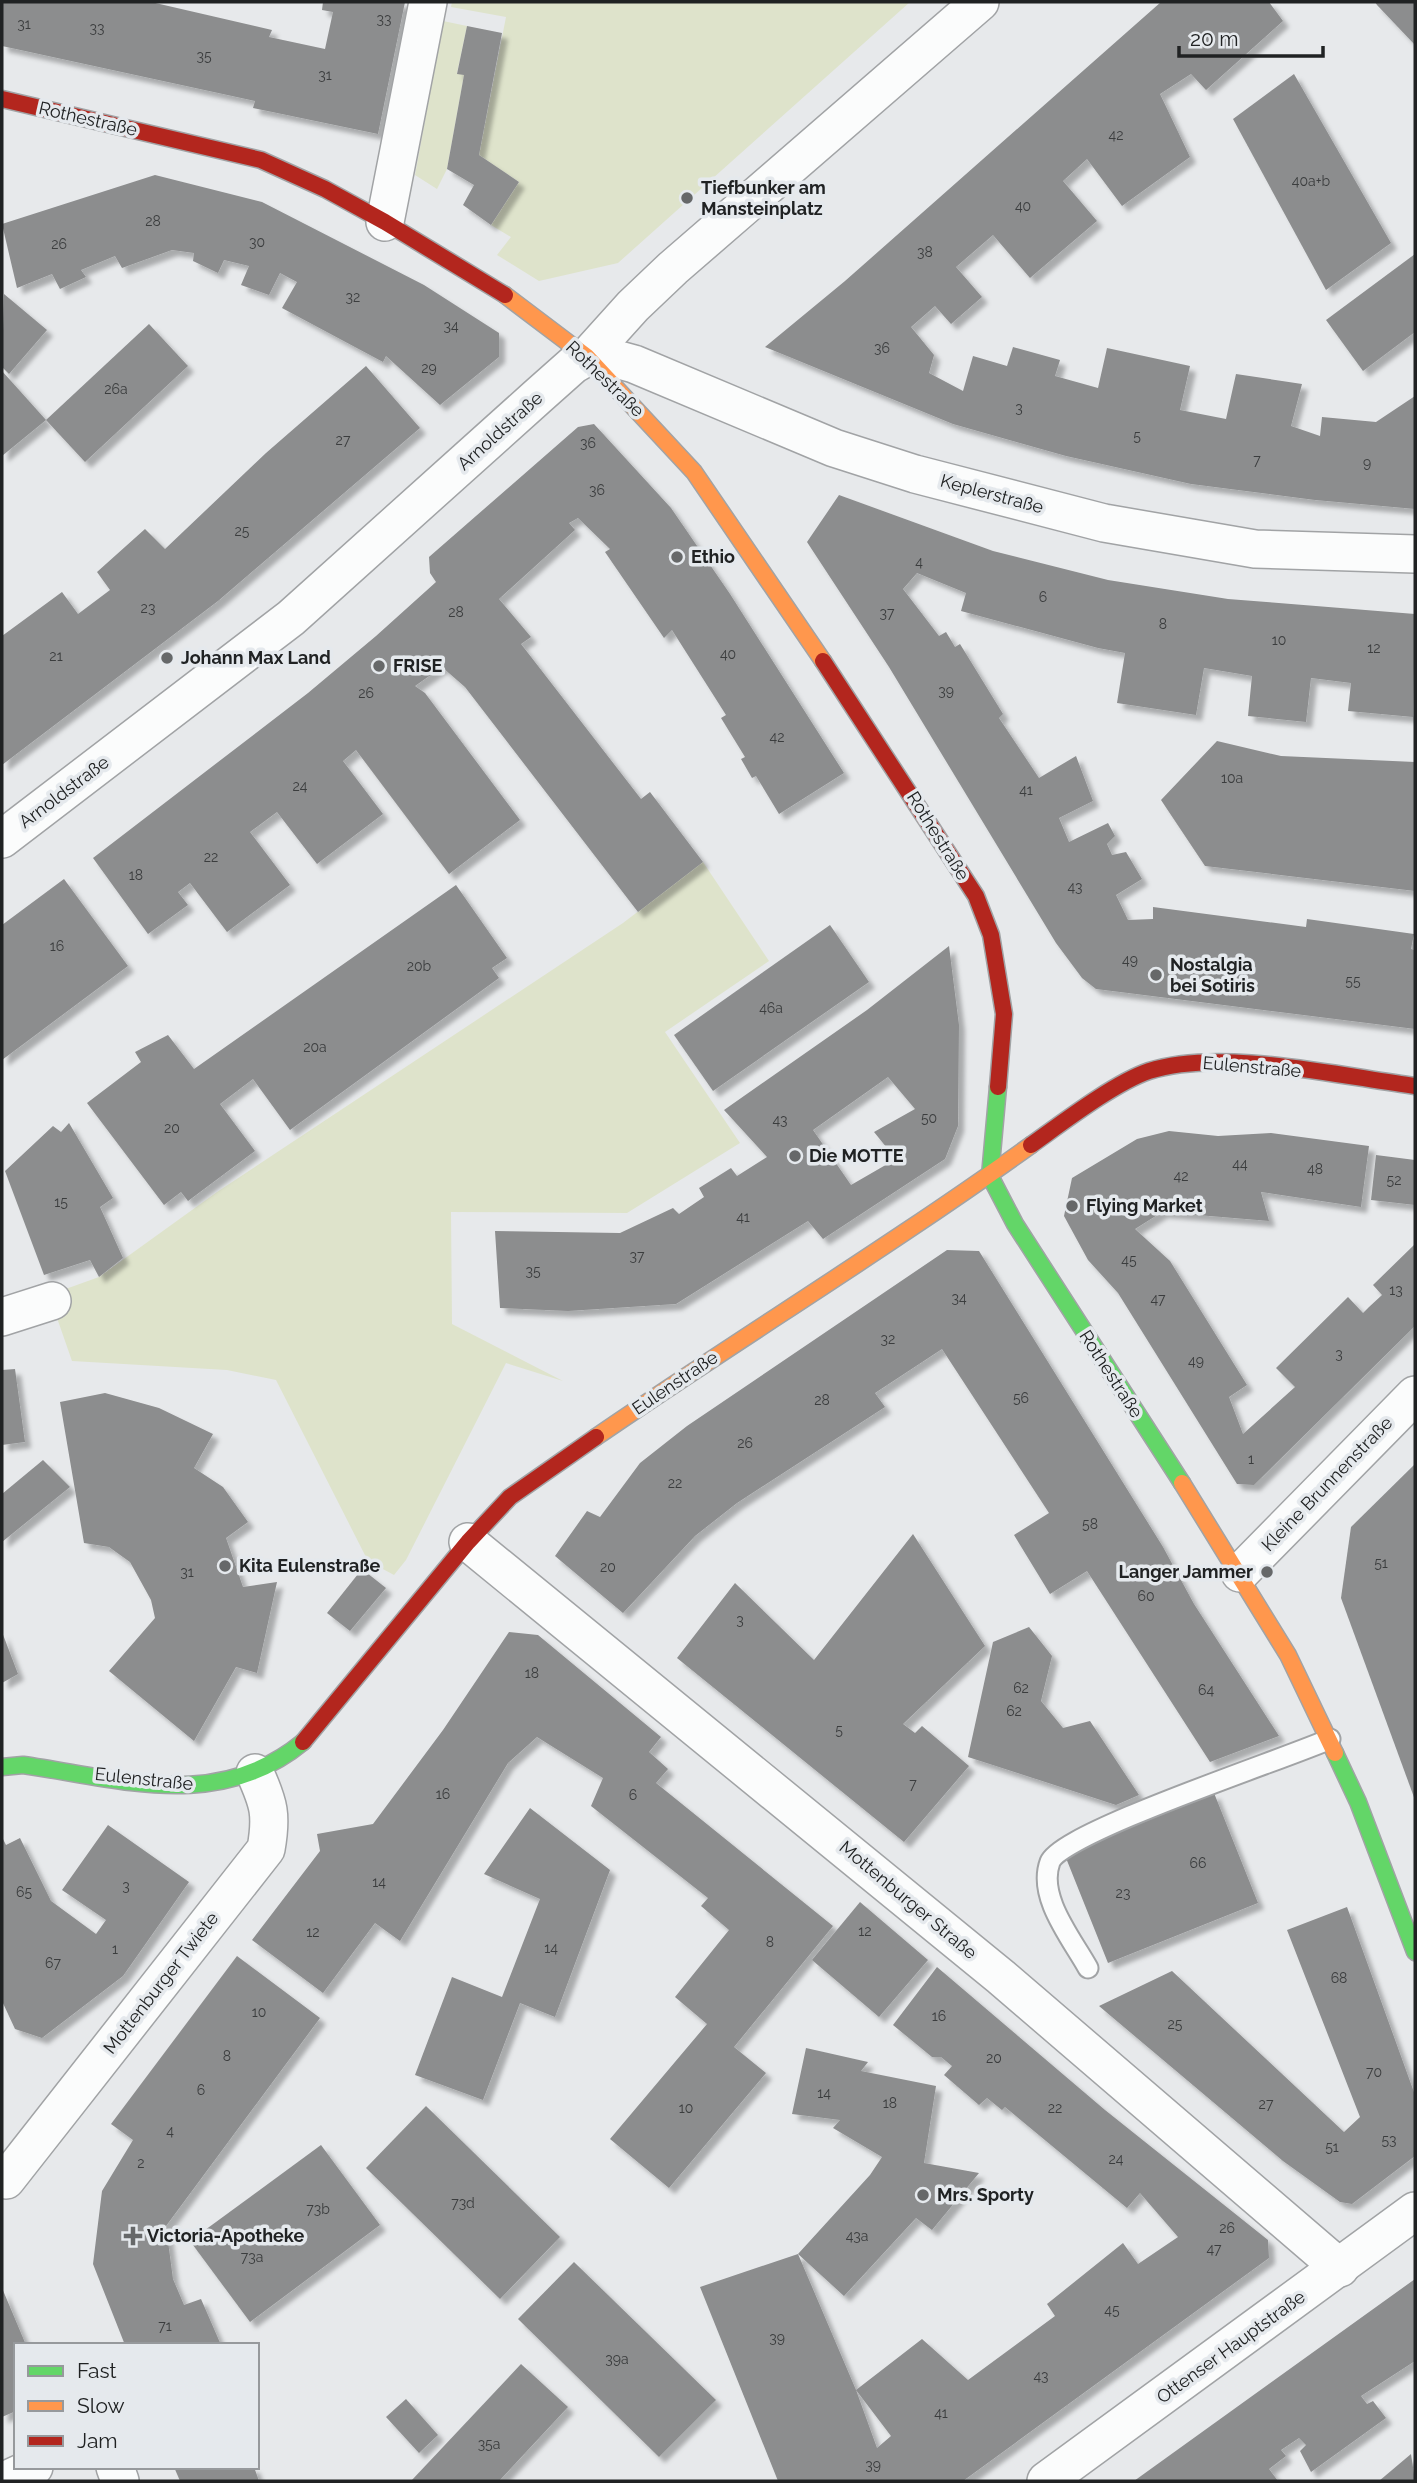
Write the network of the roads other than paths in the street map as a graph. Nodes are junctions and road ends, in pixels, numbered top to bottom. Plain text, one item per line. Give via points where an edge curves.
1 (428, 2) edge
2 (980, 2) edge
3 (2, 99) edge
4 (386, 222) junction
5 (587, 357) junction
6 (1415, 554) edge
7 (2, 839) edge
8 (1415, 1086) edge
9 (990, 1176) junction
10 (52, 1301) dead end
11 (2, 1317) edge
12 (1415, 1395) edge
13 (468, 1542) junction
14 (1240, 1573) junction
15 (1330, 1739) junction
16 (2, 1767) edge
17 (255, 1773) junction
18 (1415, 1952) edge
19 (1088, 1968) dead end
20 (6, 2180) dead end
21 (1415, 2211) edge
22 (1340, 2268) junction
23 (30, 2469) edge
24 (4, 2481) edge
25 (1046, 2481) edge

1 - 4 street
2 - 5 street, Arnoldstraße via 673,268
3 - 4 street, Rothestraße via 261,160
4 - 5 street, Rothestraße via 511,299
5 - 6 street, Keplerstraße via 634,364 834,448 1104,523 1255,549
5 - 7 street, Arnoldstraße via 291,618
5 - 9 street, Rothestraße via 712,496 975,896 991,935 1004,1014
8 - 9 street, Eulenstraße via 1224,1061 1187,1062 1147,1072 1080,1110
9 - 13 street, Eulenstraße via 548,1468 510,1497
9 - 14 street, Rothestraße via 1015,1224
10 - 11 street
12 - 14 street, Kleine Brunnenstraße
13 - 17 street, Eulenstraße via 305,1741 287,1757
13 - 22 street, Mottenburger Straße via 974,1955
14 - 15 street, Rothestraße via 1289,1655
15 - 18 street, Rothestraße
15 - 19 lane via 1058,1850 1050,1863 1047,1892
16 - 17 street, Eulenstraße via 23,1765 190,1786 220,1784
17 - 20 street, Mottenburger Twiete via 269,1804 266,1849
21 - 22 street, Ottenser Hauptstraße
22 - 25 street, Ottenser Hauptstraße
23 - 24 street

